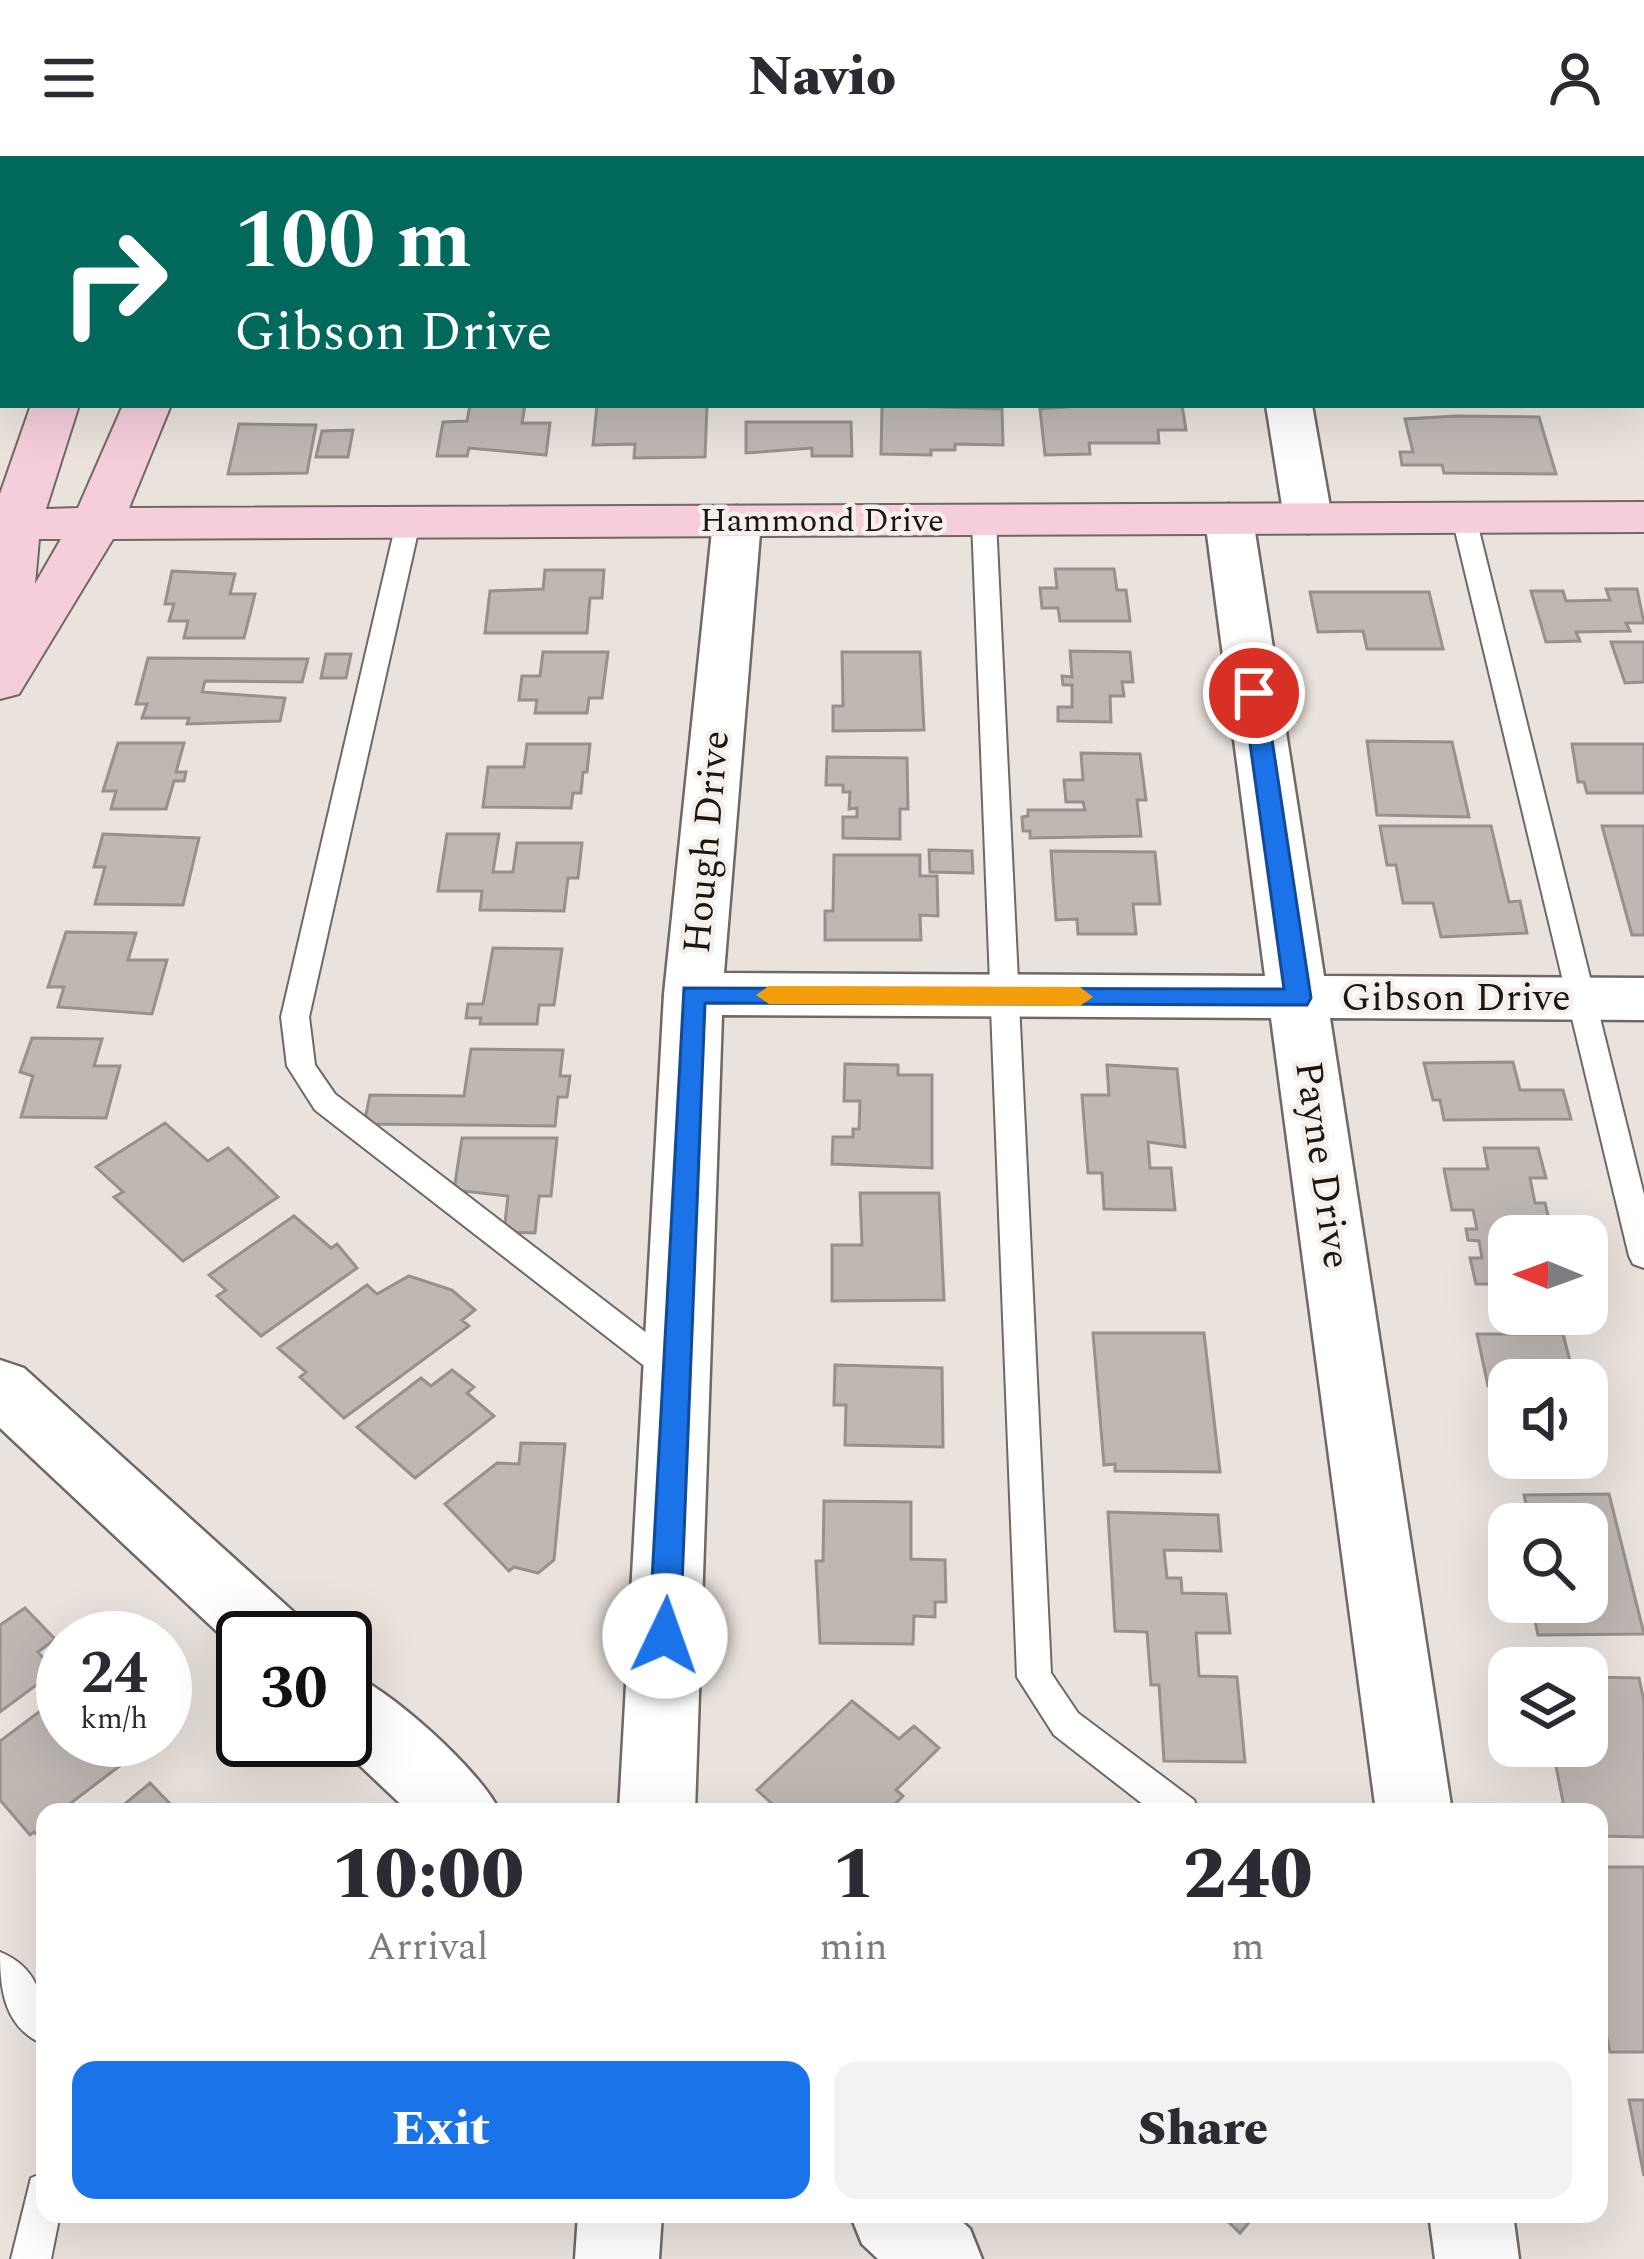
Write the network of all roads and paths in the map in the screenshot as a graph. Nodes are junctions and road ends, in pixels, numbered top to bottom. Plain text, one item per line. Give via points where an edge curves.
1 (54, 408) edge
2 (146, 408) edge
3 (1290, 408) edge
4 (1644, 517) edge
5 (1308, 518) junction
6 (1464, 518) junction
7 (1228, 519) junction
8 (984, 520) junction
9 (736, 521) junction
10 (407, 523) junction
11 (8, 524) edge
12 (100, 524) junction
13 (0, 663) edge
14 (0, 682) edge
15 (693, 994) junction
16 (1006, 996) junction
17 (1298, 998) junction
18 (1579, 999) junction
19 (1644, 999) edge
20 (1644, 1256) edge
21 (676, 1373) junction
22 (0, 1387) edge
23 (244, 1611) edge
24 (372, 1729) edge
25 (453, 1803) edge
26 (657, 1803) edge
27 (1169, 1803) edge
28 (1413, 1803) edge
29 (0, 1970) edge
30 (36, 2015) edge
31 (39, 2223) edge
32 (619, 2223) edge
33 (902, 2223) edge
34 (1472, 2223) edge
35 (31, 2259) edge
36 (617, 2259) edge
37 (940, 2259) edge
38 (1478, 2259) edge

1 - 11 street
2 - 12 street
3 - 5 street
4 - 6 street, Hammond Drive
5 - 6 street, Hammond Drive
5 - 7 street, Hammond Drive
6 - 18 lane
7 - 8 street, Hammond Drive
7 - 17 street, Payne Drive
8 - 9 street, Hammond Drive
8 - 16 lane
9 - 10 street, Hammond Drive
9 - 15 street, Hough Drive
10 - 12 street, Hammond Drive
10 - 21 lane via 295,1017 301,1066 325,1102
11 - 12 street, Hammond Drive
11 - 13 street
12 - 14 street
15 - 16 street, Gibson Drive
15 - 21 street, Hough Drive
16 - 17 street, Gibson Drive
16 - 27 lane via 1034,1677 1066,1724
17 - 18 street, Gibson Drive
17 - 28 street, Payne Drive
18 - 19 street, Gibson Drive
18 - 20 lane
21 - 26 street, Hough Drive
22 - 23 street
24 - 25 street
29 - 30 lane
31 - 35 lane
32 - 36 street
33 - 37 street
34 - 38 street

